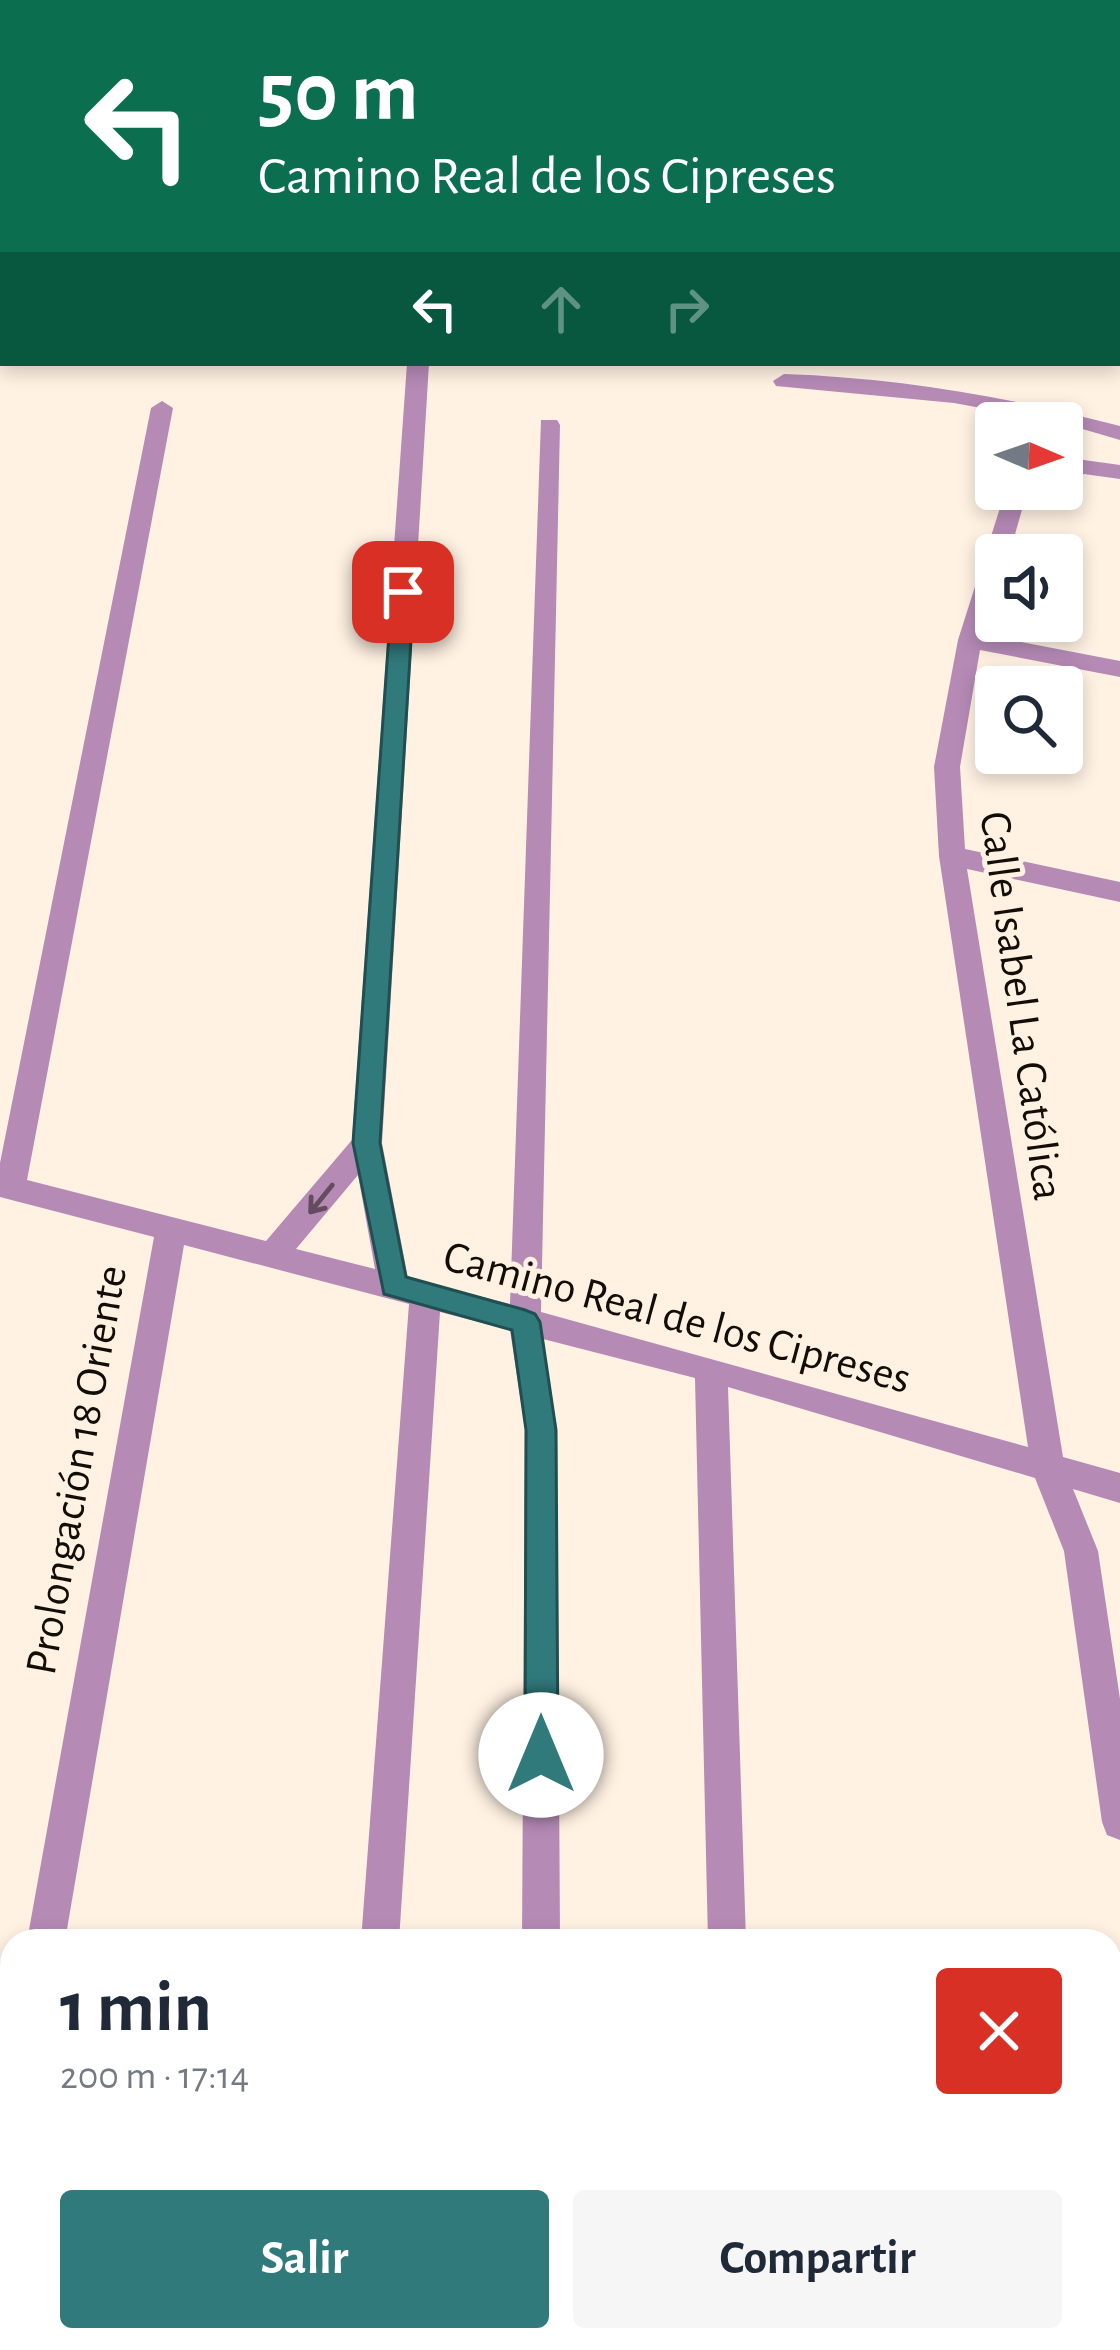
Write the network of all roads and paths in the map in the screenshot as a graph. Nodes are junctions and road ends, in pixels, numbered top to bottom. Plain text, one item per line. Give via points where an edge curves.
1 (418, 366) edge
2 (784, 381) dead end
3 (975, 404) edge
4 (162, 408) dead end
5 (549, 424) dead end
6 (1083, 426) edge
7 (1120, 433) edge
8 (1083, 467) edge
9 (1120, 472) edge
10 (975, 624) edge
11 (970, 640) junction
12 (1120, 669) edge
13 (952, 856) junction
14 (1120, 892) edge
15 (367, 1143) junction
16 (5, 1186) edge
17 (171, 1228) junction
18 (274, 1254) junction
19 (409, 1290) junction
20 (525, 1322) junction
21 (710, 1369) junction
22 (1048, 1469) junction
23 (1120, 1488) edge
24 (1120, 1822) edge
25 (48, 1929) edge
26 (381, 1929) edge
27 (541, 1929) edge
28 (727, 1929) edge

1 - 15 street
2 - 3 street via 855,381
4 - 16 street
5 - 20 street
6 - 7 street
8 - 9 street
10 - 11 street, Calle Isabel La Católica
11 - 12 street
11 - 13 street, Calle Isabel La Católica via 947,767
13 - 14 street
13 - 22 street, Calle Isabel La Católica
15 -> 18 street
15 - 19 street
16 - 17 street, Camino Real de los Cipreses
17 - 18 street, Camino Real de los Cipreses
17 - 25 street, Prolongación 18 Oriente
18 - 19 street, Camino Real de los Cipreses
19 - 20 street, Camino Real de los Cipreses
19 - 26 street
20 - 21 street, Camino Real de los Cipreses
20 - 27 street via 541,1430
21 - 22 street, Camino Real de los Cipreses
21 - 28 street
22 - 23 street, Camino Real de los Cipreses
22 - 24 street, Calle Isabel La Católica via 1081,1551

